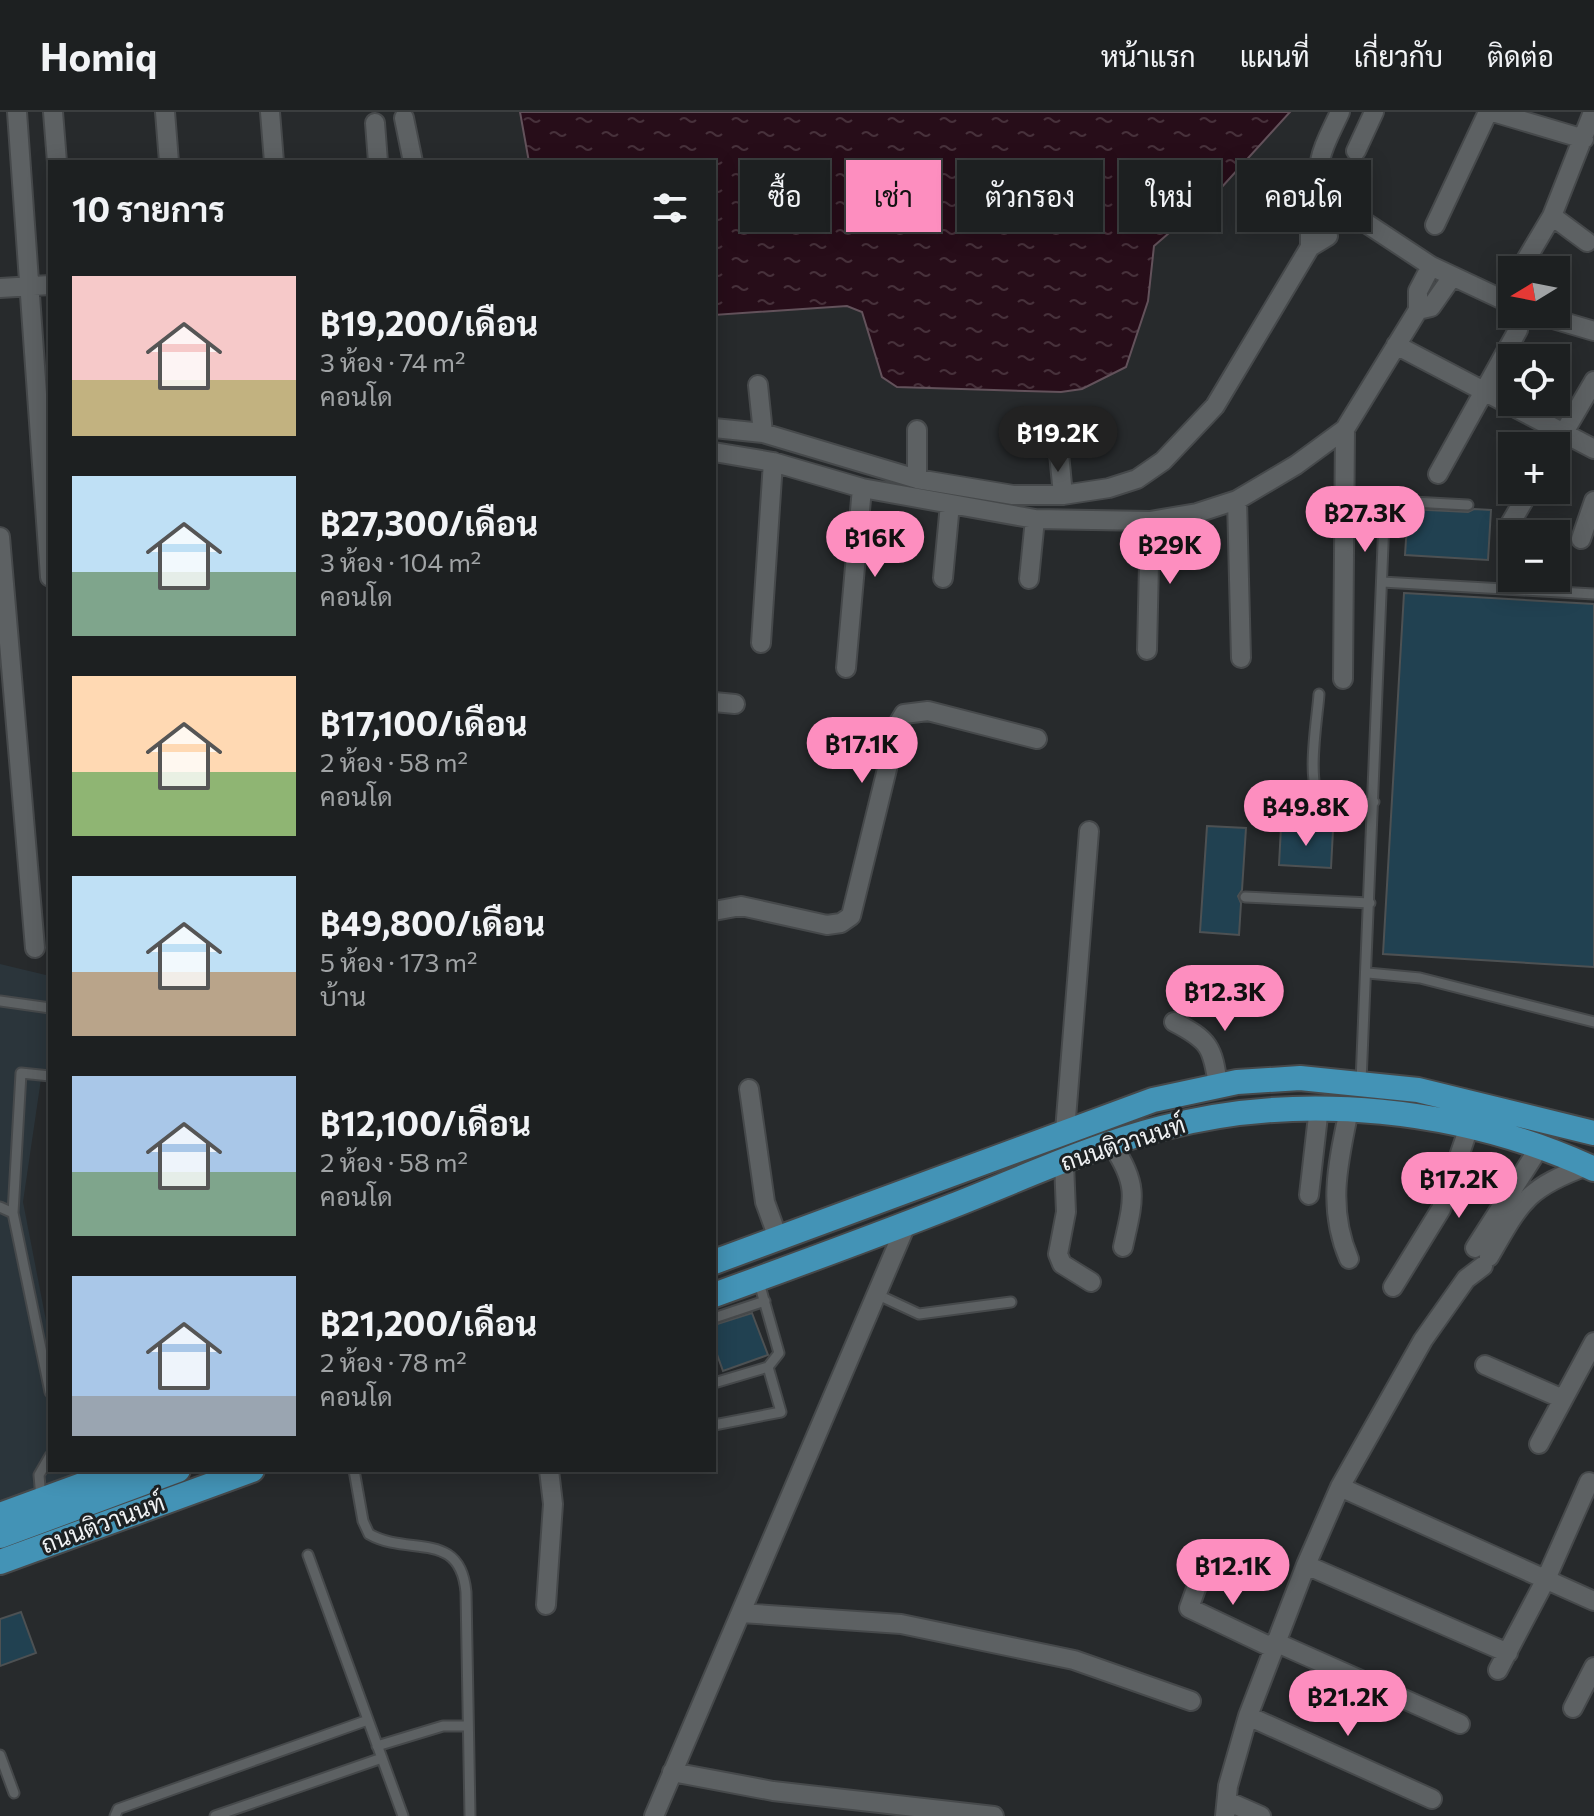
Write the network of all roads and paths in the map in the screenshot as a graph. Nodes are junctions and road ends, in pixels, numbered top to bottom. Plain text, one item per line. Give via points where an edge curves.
1 (165, 112) edge
2 (270, 112) edge
3 (1340, 112) edge
4 (1374, 112) edge
5 (1490, 112) edge
6 (1593, 112) edge
7 (53, 117) edge
8 (17, 118) edge
9 (404, 118) dead end
10 (375, 123) dead end
11 (1584, 139) junction
12 (1356, 151) dead end
13 (57, 160) edge
14 (169, 160) edge
15 (274, 160) edge
16 (378, 160) edge
17 (413, 160) edge
18 (1319, 160) edge
19 (1552, 216) junction
20 (1435, 225) dead end
21 (1312, 232) edge
22 (1327, 232) edge
23 (1354, 232) edge
24 (1587, 242) dead end
25 (1310, 247) junction
26 (1528, 256) edge
27 (1431, 266) junction
28 (1452, 277) junction
29 (48, 285) edge
30 (31, 286) junction
31 (0, 288) edge
32 (1498, 298) edge
33 (1418, 310) junction
34 (1570, 324) edge
35 (1518, 330) dead end
36 (1594, 331) edge
37 (1396, 345) junction
38 (1594, 381) edge
39 (758, 385) dead end
40 (1483, 392) junction
41 (716, 428) edge
42 (1345, 429) junction
43 (917, 430) dead end
44 (1546, 432) edge
45 (1564, 432) edge
46 (763, 433) junction
47 (44, 440) edge
48 (1058, 443) dead end
49 (1570, 443) edge
50 (1594, 449) edge
51 (716, 452) edge
52 (773, 462) junction
53 (1438, 474) dead end
54 (917, 479) junction
55 (862, 488) junction
56 (1063, 495) junction
57 (1237, 500) junction
58 (1594, 501) edge
59 (950, 504) junction
60 (1468, 505) dead end
61 (1035, 519) junction
62 (1150, 521) junction
63 (48, 531) edge
64 (0, 537) edge
65 (1581, 539) dead end
66 (943, 578) dead end
67 (1029, 579) dead end
68 (1382, 582) junction
69 (1594, 594) edge
70 (761, 643) dead end
71 (1147, 650) dead end
72 (1241, 658) dead end
73 (846, 668) dead end
74 (1343, 679) dead end
75 (1319, 694) dead end
76 (716, 702) edge
77 (735, 704) dead end
78 (9, 738) edge
79 (1037, 739) dead end
80 (1374, 802) junction
81 (1089, 831) dead end
82 (1245, 897) dead end
83 (1370, 903) junction
84 (716, 911) edge
85 (35, 948) dead end
86 (1368, 973) junction
87 (0, 1001) edge
88 (48, 1008) edge
89 (1174, 1022) dead end
90 (1594, 1022) edge
91 (48, 1076) edge
92 (1361, 1082) junction
93 (1218, 1086) junction
94 (749, 1089) dead end
95 (1319, 1107) junction
96 (1349, 1110) junction
97 (1469, 1127) junction
98 (1065, 1131) junction
99 (1594, 1133) edge
100 (1112, 1145) junction
101 (1539, 1148) junction
102 (1064, 1163) junction
103 (1591, 1168) edge
104 (1309, 1195) dead end
105 (0, 1207) edge
106 (13, 1213) junction
107 (1501, 1220) junction
108 (906, 1225) junction
109 (778, 1238) junction
110 (1123, 1247) dead end
111 (1349, 1259) dead end
112 (716, 1261) edge
113 (1091, 1282) dead end
114 (1393, 1287) dead end
115 (762, 1290) junction
116 (876, 1294) junction
117 (716, 1295) edge
118 (1011, 1302) dead end
119 (716, 1317) edge
120 (1594, 1342) edge
121 (1485, 1365) dead end
122 (768, 1367) junction
123 (48, 1382) edge
124 (716, 1382) edge
125 (1563, 1399) junction
126 (716, 1425) edge
127 (1539, 1444) dead end
128 (48, 1459) edge
129 (113, 1472) edge
130 (173, 1472) edge
131 (247, 1472) edge
132 (354, 1472) edge
133 (549, 1472) edge
134 (82, 1478) edge
135 (1589, 1482) dead end
136 (1340, 1487) junction
137 (42, 1500) junction
138 (0, 1515) edge
139 (0, 1536) edge
140 (308, 1555) dead end
141 (1206, 1561) dead end
142 (0, 1562) edge
143 (1306, 1565) junction
144 (1546, 1579) junction
145 (1594, 1601) edge
146 (546, 1605) dead end
147 (741, 1613) junction
148 (1274, 1645) junction
149 (1508, 1653) junction
150 (1594, 1667) edge
151 (1498, 1670) dead end
152 (1191, 1701) dead end
153 (1573, 1708) dead end
154 (1248, 1716) junction
155 (368, 1720) junction
156 (1460, 1724) dead end
157 (468, 1726) junction
158 (377, 1746) junction
159 (0, 1755) edge
160 (382, 1758) junction
161 (672, 1772) junction
162 (14, 1793) dead end
163 (1432, 1799) dead end
164 (1226, 1808) edge
165 (898, 1811) edge
166 (115, 1816) edge
167 (215, 1816) edge
168 (403, 1816) edge
169 (470, 1816) edge
170 (654, 1816) edge
171 (994, 1816) edge
172 (1261, 1816) edge

1 - 14 street
2 - 15 street
3 - 18 street
4 - 12 street
5 - 11 street
5 - 20 street
6 - 11 street
7 - 8 street
7 - 13 street
8 - 30 street
9 - 17 street
10 - 16 street
11 - 19 street
19 - 24 street
19 - 26 street
21 - 25 street
22 - 25 street
23 - 27 street
25 - 56 street via 1215,406 1163,461 1137,479
27 - 28 street
27 - 33 street via 1418,291
28 - 32 street
28 - 33 street via 1431,307
29 - 30 street
30 - 31 street
30 - 47 street
33 - 37 street
34 - 36 street
35 - 40 street
37 - 40 street
37 - 42 street
38 - 45 street
39 - 46 street
40 - 44 street
40 - 53 street
41 - 46 street
42 - 57 street
42 - 74 street
43 - 54 street
46 - 54 street
47 - 63 street
48 - 56 street
49 - 50 street
51 - 52 street
52 - 55 street
52 - 70 street
54 - 56 street via 1013,495
55 - 59 street
55 - 73 street
57 - 62 street
57 - 72 street
58 - 65 street
59 - 61 street
59 - 66 street
60 - 68 lane via 1394,501 1384,520
61 - 62 street
61 - 67 street
62 - 71 street
64 - 78 street
68 - 69 lane
68 - 80 lane
75 - 80 lane via 1312,779 1316,794 1325,802
76 - 77 street
78 - 85 street
79 - 84 street via 928,711 904,714 851,916 827,925 741,906
80 - 83 lane
81 - 98 street
82 - 83 lane
83 - 86 lane
86 - 90 lane via 1420,978
86 - 92 lane
87 - 88 lane
89 - 93 street via 1204,1038 1212,1050
91 - 106 lane via 21,1073
92 - 93 main road, ถนนติวานนท์ via 1300,1078
92 - 99 main road, ถนนติวานนท์ via 1482,1103
93 - 98 main road, ถนนติวานนท์ via 1153,1100
94 - 109 street via 765,1202
95 - 96 main road, ถนนติวานนท์
95 - 100 main road, ถนนติวานนท์ via 1244,1112 1161,1128
95 - 104 street
96 - 97 main road, ถนนติวานนท์
96 - 111 street via 1334,1190 1339,1236
97 - 101 main road, ถนนติวานนท์
97 - 114 street via 1441,1209
98 - 109 main road, ถนนติวานนท์
100 - 102 main road, ถนนติวานนท์
100 - 110 street via 1134,1185
101 - 103 main road, ถนนติวานนท์
101 - 107 street
102 - 108 main road, ถนนติวานนท์
102 - 113 street via 1066,1212 1058,1254 1062,1264
103 - 107 street via 1537,1188
105 - 106 lane
106 - 123 lane
107 - 136 street via 1423,1340
108 - 115 main road, ถนนติวานนท์
108 - 116 street
109 - 112 main road, ถนนติวานนท์
115 - 117 main road, ถนนติวานนท์
115 - 119 lane
115 - 122 lane via 779,1353
116 - 118 lane via 919,1314
116 - 147 street
120 - 125 street
121 - 125 street
122 - 124 lane
122 - 126 lane via 781,1412
125 - 127 street
128 - 137 lane via 39,1475
129 - 134 main road, ถนนติวานนท์
130 - 139 main road
131 - 142 main road, ถนนติวานนท์
132 - 157 lane via 369,1534 451,1553 462,1568
133 - 146 street via 553,1504
134 - 137 main road, ถนนติวานนท์
135 - 144 street
136 - 143 street
136 - 144 street
137 - 138 main road, ถนนติวานนท์
140 - 155 lane
141 - 148 street via 1189,1608
143 - 148 street
143 - 149 street
144 - 145 street
144 - 149 street
147 - 152 street via 901,1624 1074,1660
147 - 161 street
148 - 154 street
148 - 156 street
149 - 151 street
150 - 153 street
154 - 163 street
154 - 164 street
155 - 158 lane
155 - 166 lane via 118,1809
157 - 158 lane via 443,1726
157 - 169 lane
158 - 160 lane
159 - 162 lane
160 - 167 lane
160 - 168 lane
161 - 165 street
161 - 170 street
164 - 172 street
165 - 171 street

